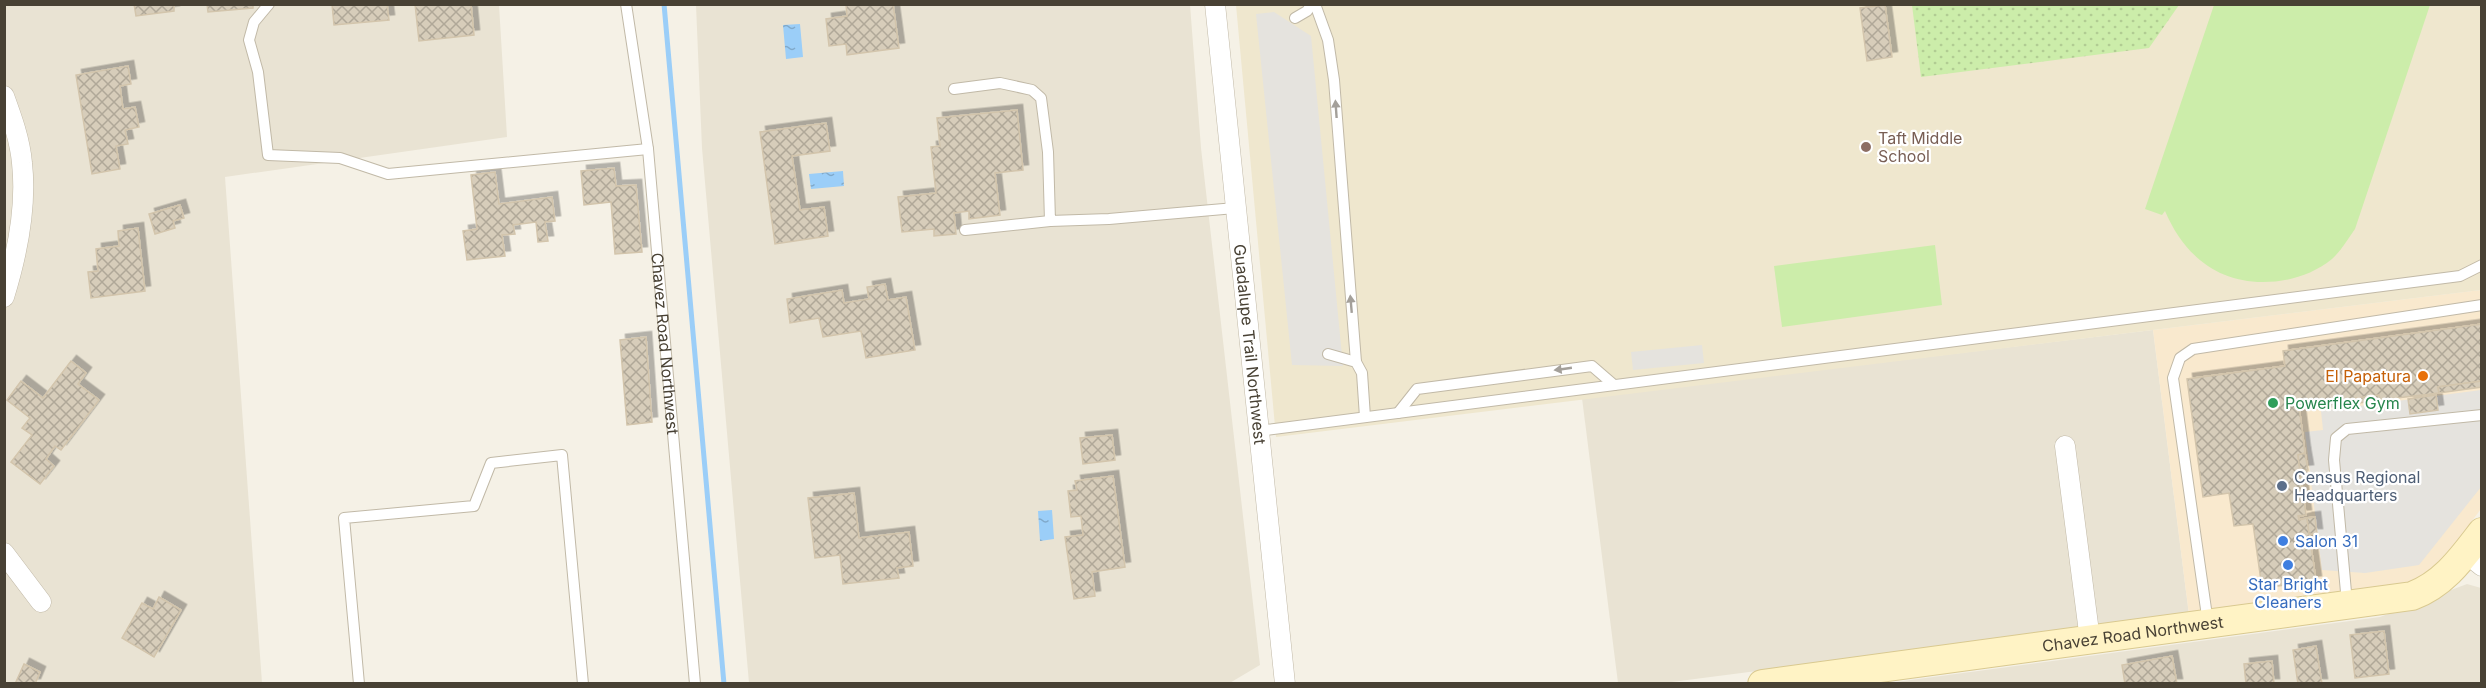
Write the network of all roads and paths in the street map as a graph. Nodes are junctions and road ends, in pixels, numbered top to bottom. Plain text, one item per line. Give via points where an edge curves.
1 (269, 4) edge
2 (626, 4) edge
3 (1215, 4) edge
4 (1313, 4) edge
5 (1295, 18) dead end
6 (954, 89) dead end
7 (4, 96) edge
8 (648, 149) junction
9 (1235, 208) junction
10 (1050, 221) junction
11 (965, 230) dead end
12 (2481, 265) edge
13 (4, 297) edge
14 (2481, 305) edge
15 (1328, 354) dead end
16 (1356, 362) junction
17 (1614, 385) junction
18 (1398, 413) junction
19 (2481, 415) edge
20 (1365, 417) junction
21 (1258, 431) junction
22 (2065, 446) dead end
23 (2476, 550) edge
24 (4, 553) edge
25 (40, 602) dead end
26 (2347, 604) junction
27 (2208, 623) junction
28 (2090, 640) junction
29 (1280, 679) edge
30 (359, 684) edge
31 (583, 684) edge
32 (695, 684) edge
33 (1762, 684) edge

1 - 8 lane via 254,22 249,40 258,72 268,155 340,158 388,174
2 - 8 lane, Chavez Road Northwest
3 - 9 street, Guadalupe Trail Northwest
4 - 5 lane
16 -> 4 lane via 1334,80 1328,40
6 - 10 lane via 1000,83 1032,90 1041,98 1048,152
7 - 13 street via 22,163 22,201 16,259
8 - 32 lane, Chavez Road Northwest
9 - 10 lane
9 - 21 street, Guadalupe Trail Northwest
10 - 11 lane
12 - 17 lane via 2460,276
14 - 27 lane via 2193,349 2180,358 2173,378
15 - 16 lane
16 - 20 lane via 1362,373
17 - 18 lane
17 -> 18 lane via 1592,366 1580,367 1417,389
18 - 20 lane
19 - 26 lane via 2347,429 2336,438 2334,460
20 - 21 lane
21 - 29 street, Guadalupe Trail Northwest
22 - 28 street
23 - 26 street, Chavez Road Northwest via 2423,592
24 - 25 street
26 - 27 street, Chavez Road Northwest
27 - 28 street, Chavez Road Northwest
28 - 33 street, Chavez Road Northwest
30 - 31 lane via 344,518 474,506 491,463 562,455

